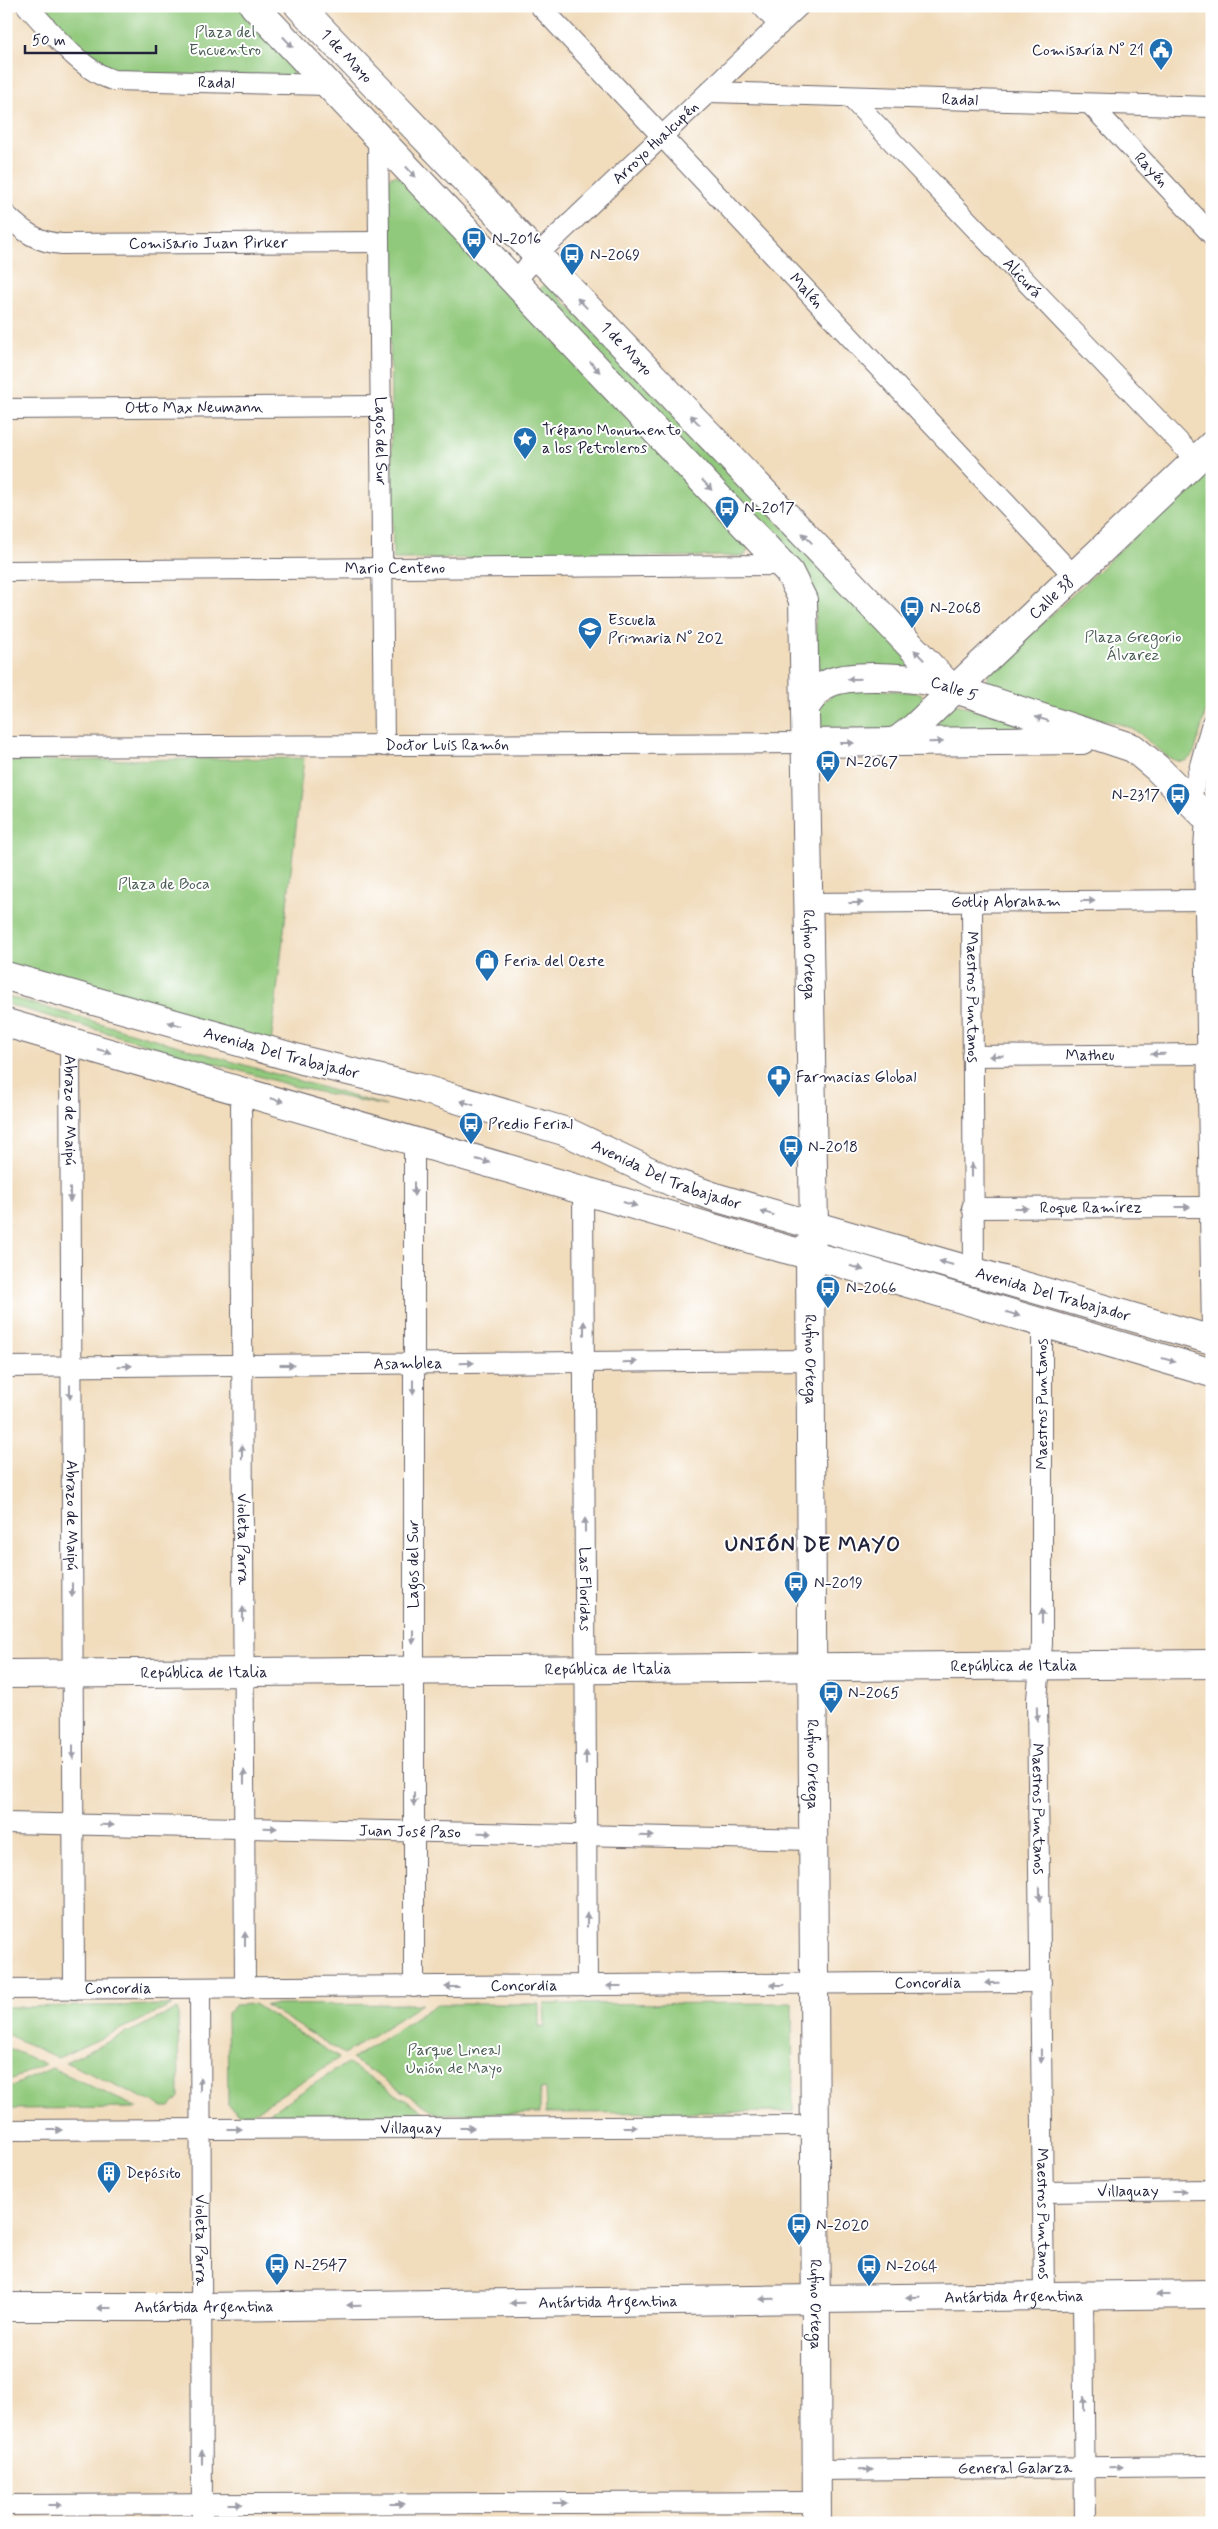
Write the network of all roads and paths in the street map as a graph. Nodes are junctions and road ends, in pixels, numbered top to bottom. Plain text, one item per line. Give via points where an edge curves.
1 (27, 6) edge
2 (254, 6) edge
3 (299, 6) edge
4 (540, 6) edge
5 (762, 6) edge
6 (799, 6) edge
7 (779, 25) junction
8 (329, 85) junction
9 (709, 92) junction
10 (850, 97) junction
11 (1090, 104) junction
12 (1212, 107) edge
13 (378, 137) junction
14 (662, 137) junction
15 (6, 215) edge
16 (1212, 235) edge
17 (379, 242) junction
18 (537, 255) junction
19 (515, 282) junction
20 (380, 406) junction
21 (6, 408) edge
22 (1204, 453) edge
23 (782, 565) junction
24 (382, 568) junction
25 (6, 571) edge
26 (1074, 576) junction
27 (953, 690) junction
28 (806, 706) junction
29 (1212, 723) edge
30 (1105, 739) junction
31 (806, 743) junction
32 (887, 743) junction
33 (384, 746) junction
34 (6, 747) edge
35 (1203, 813) edge
36 (1208, 852) edge
37 (1205, 900) junction
38 (972, 902) junction
39 (807, 903) junction
40 (6, 976) edge
41 (6, 1022) edge
42 (70, 1041) junction
43 (1207, 1054) junction
44 (972, 1056) junction
45 (241, 1090) junction
46 (414, 1140) junction
47 (583, 1190) junction
48 (1209, 1207) junction
49 (972, 1208) junction
50 (814, 1226) junction
51 (810, 1255) junction
52 (974, 1271) junction
53 (1042, 1322) junction
54 (1212, 1333) edge
55 (1212, 1340) edge
56 (811, 1360) junction
57 (584, 1362) junction
58 (413, 1364) junction
59 (242, 1365) junction
60 (70, 1366) junction
61 (6, 1367) edge
62 (1212, 1373) edge
63 (1212, 1664) edge
64 (1040, 1665) junction
65 (814, 1667) junction
66 (586, 1669) junction
67 (414, 1670) junction
68 (243, 1671) junction
69 (72, 1673) junction
70 (6, 1674) edge
71 (6, 1823) edge
72 (73, 1824) junction
73 (244, 1828) junction
74 (414, 1831) junction
75 (587, 1834) junction
76 (814, 1840) junction
77 (1041, 1982) junction
78 (815, 1985) junction
79 (588, 1986) junction
80 (414, 1987) junction
81 (200, 1988) junction
82 (245, 1988) junction
83 (6, 1989) edge
84 (74, 1989) junction
85 (815, 2126) junction
86 (200, 2129) junction
87 (6, 2130) edge
88 (1212, 2190) edge
89 (1043, 2192) junction
90 (1212, 2294) edge
91 (1083, 2295) junction
92 (1044, 2296) junction
93 (816, 2299) junction
94 (6, 2307) edge
95 (201, 2307) junction
96 (1212, 2466) edge
97 (1085, 2468) junction
98 (817, 2470) junction
99 (6, 2505) edge
100 (202, 2513) edge
101 (817, 2513) edge
102 (1085, 2523) edge

1 - 8 street, Radal via 87,66 103,77 124,81
2 -> 8 main road, 1 de Mayo
3 - 18 main road, 1 de Mayo
4 - 14 street, Malén
5 - 7 street
6 - 7 street, Arroyo Hualcupén
7 - 9 street, Arroyo Hualcupén
8 - 13 main road, 1 de Mayo
9 - 10 street, Radal
9 - 14 street, Arroyo Hualcupén
10 - 11 street, Radal
10 - 22 street, Alicurá
11 - 12 street, Radal
11 - 16 street, Rayén
13 - 17 street, Lagos del Sur
13 -> 19 main road, 1 de Mayo
14 - 18 street, Arroyo Hualcupén
14 - 26 street, Malén
15 - 17 street, Comisario Juan Pirker via 38,240 62,244
17 - 20 street, Lagos del Sur
18 - 19 street, Arroyo Hualcupén
27 -> 18 main road, 1 de Mayo
19 -> 23 main road, 1 de Mayo
20 - 21 street, Otto Max Neumann
20 - 24 street, Lagos del Sur
22 - 26 main road, Calle 38
23 - 24 street, Mario Centeno
23 - 28 main road, 1 de Mayo via 794,580 803,600
24 - 25 street, Mario Centeno
24 - 33 street, Lagos del Sur
26 - 27 main road, Calle 38
27 -> 28 main road, Calle 5 via 937,683 909,678 839,680 820,688
30 -> 27 main road, Calle 5
27 - 32 main road, Calle 38 via 908,734
28 - 31 main road, Rufino Ortega
29 - 35 street
32 -> 30 main road, Calle 5
30 - 35 main road, Calle 5 via 1133,748 1145,757
31 -> 32 main road, Doctor Luis Ramón
31 - 33 street, Doctor Luis Ramón
31 - 39 main road, Rufino Ortega
33 - 34 street, Doctor Luis Ramón
35 - 36 street
36 - 37 street
38 -> 37 street, Gotlip Abraham
37 - 43 street
39 -> 38 street, Gotlip Abraham
38 - 44 street, Maestros Puntanos
39 - 50 main road, Rufino Ortega
50 -> 40 main road, Avenida Del Trabajador via 694,1190 567,1132
41 - 42 main road, Avenida Del Trabajador
42 -> 45 main road, Avenida Del Trabajador
42 -> 60 street, Abrazo de Maipú
43 -> 44 street, Matheu
43 - 48 street
49 -> 44 street, Maestros Puntanos
45 -> 46 main road, Avenida Del Trabajador
45 - 59 street, Violeta Parra
46 -> 47 main road, Avenida Del Trabajador
46 -> 58 street, Lagos del Sur
47 -> 51 main road, Avenida Del Trabajador
57 -> 47 street, Las Floridas
49 -> 48 street, Roque Ramírez
48 - 54 street
49 - 52 street, Maestros Puntanos
50 - 51 main road, Rufino Ortega
52 -> 50 main road, Avenida Del Trabajador
51 -> 53 main road, Avenida Del Trabajador
51 - 56 main road, Rufino Ortega
52 - 55 main road, Avenida Del Trabajador
53 -> 62 main road, Avenida Del Trabajador
64 -> 53 street, Maestros Puntanos
57 -> 56 street, Asamblea
56 - 65 main road, Rufino Ortega
58 -> 57 street, Asamblea
66 -> 57 street, Las Floridas
59 -> 58 street, Asamblea
58 -> 67 street, Lagos del Sur
60 -> 59 street, Asamblea
68 -> 59 street, Violeta Parra
60 - 61 street, Asamblea
60 -> 69 street, Abrazo de Maipú
63 - 64 main road, República de Italia
64 - 65 main road, República de Italia
64 -> 77 street, Maestros Puntanos via 1037,1699
65 - 66 main road, República de Italia
65 - 76 main road, Rufino Ortega
66 - 67 main road, República de Italia
75 -> 66 street, Las Floridas
67 - 68 main road, República de Italia
67 -> 74 street, Lagos del Sur
68 - 69 main road, República de Italia
73 -> 68 street, Violeta Parra
69 - 70 main road, República de Italia
69 -> 72 street, Abrazo de Maipú
71 - 72 street, Juan José Paso
72 -> 73 street, Juan José Paso
72 - 84 street, Abrazo de Maipú
73 -> 74 street, Juan José Paso
82 -> 73 street, Violeta Parra
74 -> 75 street, Juan José Paso
74 - 80 street, Lagos del Sur
75 -> 76 street, Juan José Paso
79 -> 75 street, Las Floridas
76 - 78 main road, Rufino Ortega
77 -> 78 street, Concordia
77 -> 89 street, Maestros Puntanos
78 -> 79 street, Concordia
78 - 85 main road, Rufino Ortega
79 -> 80 street, Concordia
80 - 82 street, Concordia
81 - 82 street, Concordia
81 - 84 street, Concordia
86 -> 81 street, Violeta Parra
83 - 84 street, Concordia
86 -> 85 street, Villaguay
85 - 93 main road, Rufino Ortega
87 -> 86 street, Villaguay
86 - 95 street, Violeta Parra
89 -> 88 street, Villaguay
89 - 92 street, Maestros Puntanos
90 -> 91 main road, Antártida Argentina
91 - 92 main road, Antártida Argentina
97 -> 91 street
92 -> 93 main road, Antártida Argentina
93 -> 95 main road, Antártida Argentina
93 - 98 main road, Rufino Ortega
95 -> 94 main road, Antártida Argentina
100 -> 95 street, Violeta Parra
97 -> 96 street, General Galarza
98 -> 97 street, General Galarza
97 - 102 street
98 - 101 main road, Rufino Ortega
99 -> 100 street
100 -> 101 street

